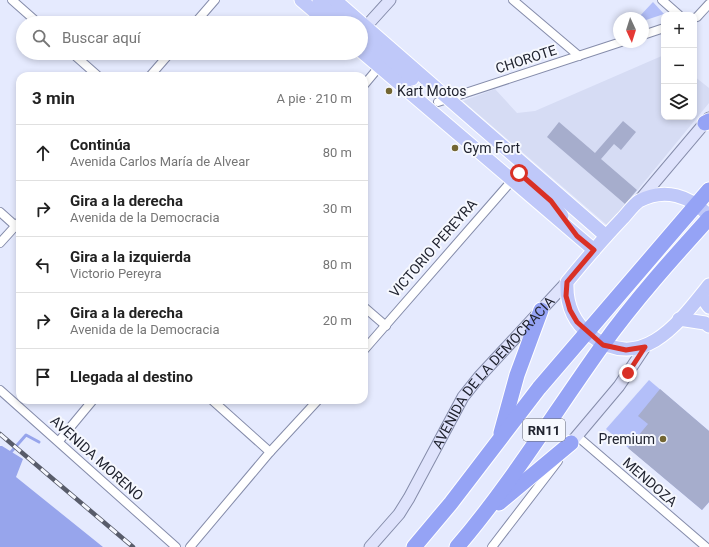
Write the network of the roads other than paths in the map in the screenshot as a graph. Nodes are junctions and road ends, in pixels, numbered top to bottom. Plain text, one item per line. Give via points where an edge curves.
1 (12, 0) edge
2 (215, 0) edge
3 (301, 0) edge
4 (319, 0) edge
5 (335, 0) edge
6 (390, 0) edge
7 (513, 0) edge
8 (662, 0) edge
9 (709, 4) edge
10 (676, 12) edge
11 (30, 16) edge
12 (202, 16) edge
13 (320, 16) edge
14 (337, 16) edge
15 (349, 16) edge
16 (697, 17) edge
17 (368, 26) edge
18 (661, 29) edge
19 (649, 33) edge
20 (368, 36) edge
21 (613, 45) edge
22 (579, 56) junction
23 (368, 57) edge
24 (80, 60) edge
25 (164, 60) edge
26 (380, 67) junction
27 (93, 72) edge
28 (153, 72) edge
29 (368, 80) edge
30 (442, 100) junction
31 (708, 121) edge
32 (519, 173) junction
33 (709, 190) edge
34 (551, 201) junction
35 (638, 202) junction
36 (698, 205) junction
37 (0, 212) edge
38 (709, 217) edge
39 (16, 224) edge
40 (593, 224) junction
41 (16, 229) edge
42 (577, 236) junction
43 (606, 236) junction
44 (0, 243) edge
45 (594, 250) junction
46 (567, 282) junction
47 (705, 290) edge
48 (709, 307) edge
49 (368, 310) edge
50 (541, 310) junction
51 (679, 319) junction
52 (386, 326) junction
53 (709, 326) edge
54 (587, 333) junction
55 (603, 345) junction
56 (368, 346) edge
57 (645, 347) junction
58 (0, 390) edge
59 (90, 404) edge
60 (216, 404) edge
61 (314, 404) edge
62 (499, 440) junction
63 (574, 440) junction
64 (58, 441) junction
65 (270, 452) junction
66 (484, 515) junction
67 (176, 547) edge
68 (190, 547) edge
69 (370, 547) edge
70 (414, 547) edge
71 (457, 547) edge
72 (492, 547) edge
73 (706, 547) edge

1 - 11 street
2 - 12 street
3 - 13 main road
4 - 14 main road
5 - 15 main road
6 - 17 street
7 - 22 street
8 - 10 street
9 - 16 street
18 - 19 street
20 - 30 main road
21 - 22 street, CHOROTE
22 - 30 street, CHOROTE
23 - 26 main road
24 - 27 street
25 - 28 street
26 - 29 street
26 - 32 main road
30 - 32 main road
31 - 35 street, AVENIDA DE LA DEMOCRACIA
32 - 34 main road
32 - 40 main road
32 - 42 main road
32 - 52 street, VICTORIO PEREYRA
33 - 36 highway, RN11
34 - 40 main road
34 - 42 main road
35 - 36 main road via 667,194 680,196
35 - 43 main road, AVENIDA DE LA DEMOCRACIA
36 - 38 main road
36 - 54 highway, RN11
37 - 39 street
38 - 55 highway, RN11 via 660,271
40 - 43 main road
41 - 44 street
42 - 45 main road
43 - 45 main road, AVENIDA DE LA DEMOCRACIA
45 - 46 main road, AVENIDA DE LA DEMOCRACIA
46 - 50 street, AVENIDA DE LA DEMOCRACIA
46 - 54 main road via 566,296 570,310
47 - 48 main road
47 - 51 main road
49 - 52 street
50 - 62 highway via 517,375
50 - 69 street, AVENIDA DE LA DEMOCRACIA via 479,376 463,397 409,498 399,514
51 - 53 main road via 705,323
51 - 57 main road via 664,335
52 - 56 street, VICTORIO PEREYRA
54 - 55 main road
54 - 62 highway, RN11 via 539,388
55 - 57 main road via 626,350
55 - 66 highway, RN11
57 - 63 street via 619,386
58 - 64 street, AVENIDA MORENO
59 - 64 street
60 - 65 street
61 - 65 street
62 - 70 highway, RN11
63 - 66 highway
63 - 72 street
63 - 73 street, MENDOZA
64 - 67 street, AVENIDA MORENO
65 - 68 street
66 - 71 highway, RN11

